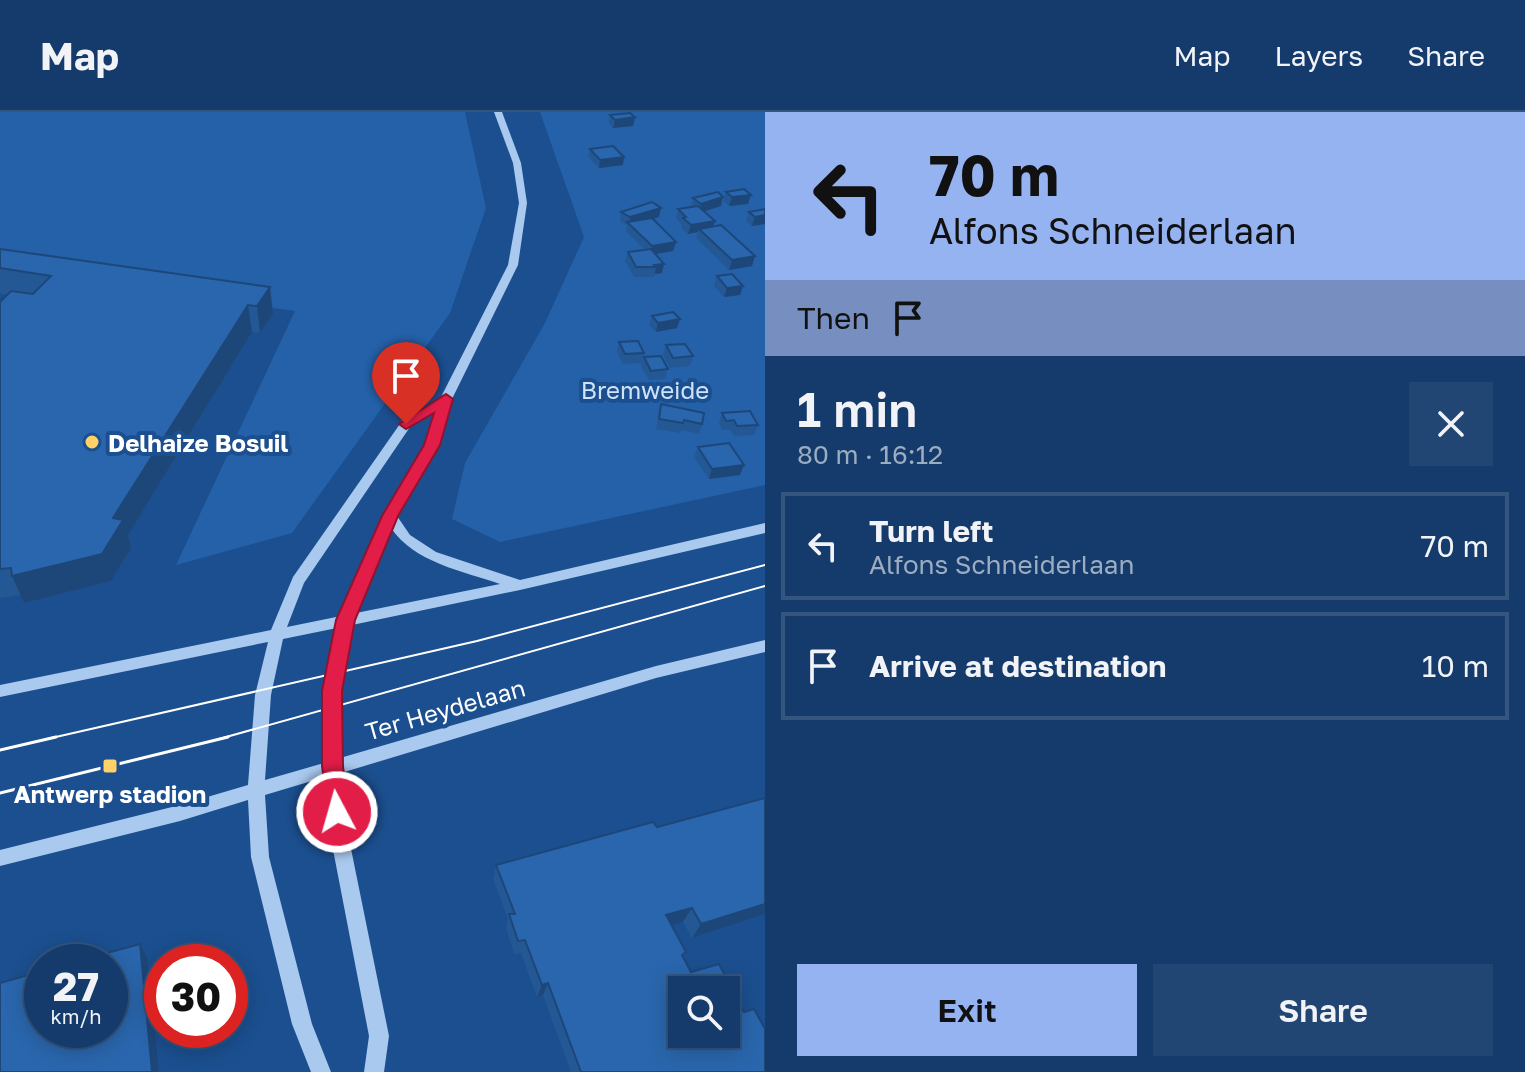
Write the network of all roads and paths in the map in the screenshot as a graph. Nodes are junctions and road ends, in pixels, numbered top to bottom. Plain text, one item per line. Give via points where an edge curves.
1 (498, 112) edge
2 (446, 399) junction
3 (390, 516) junction
4 (765, 528) edge
5 (520, 585) junction
6 (346, 620) junction
7 (277, 633) junction
8 (765, 646) edge
9 (0, 691) edge
10 (332, 766) junction
11 (256, 791) junction
12 (0, 858) edge
13 (321, 1072) edge
14 (374, 1072) edge

1 - 2 street via 517,163 523,203 513,265
2 - 3 street via 432,445
2 - 7 street via 406,424 298,581
3 - 5 street via 405,538 431,555
3 - 6 street
4 - 5 street
5 - 6 street
6 - 7 street
6 - 10 street via 332,691
7 - 9 street
7 - 11 street via 263,695
8 - 10 street, Ter Heydelaan via 656,672
10 - 11 street, Ter Heydelaan
10 - 14 street via 339,834 379,1036
11 - 12 street, Ter Heydelaan
11 - 13 street via 265,881 302,1024

